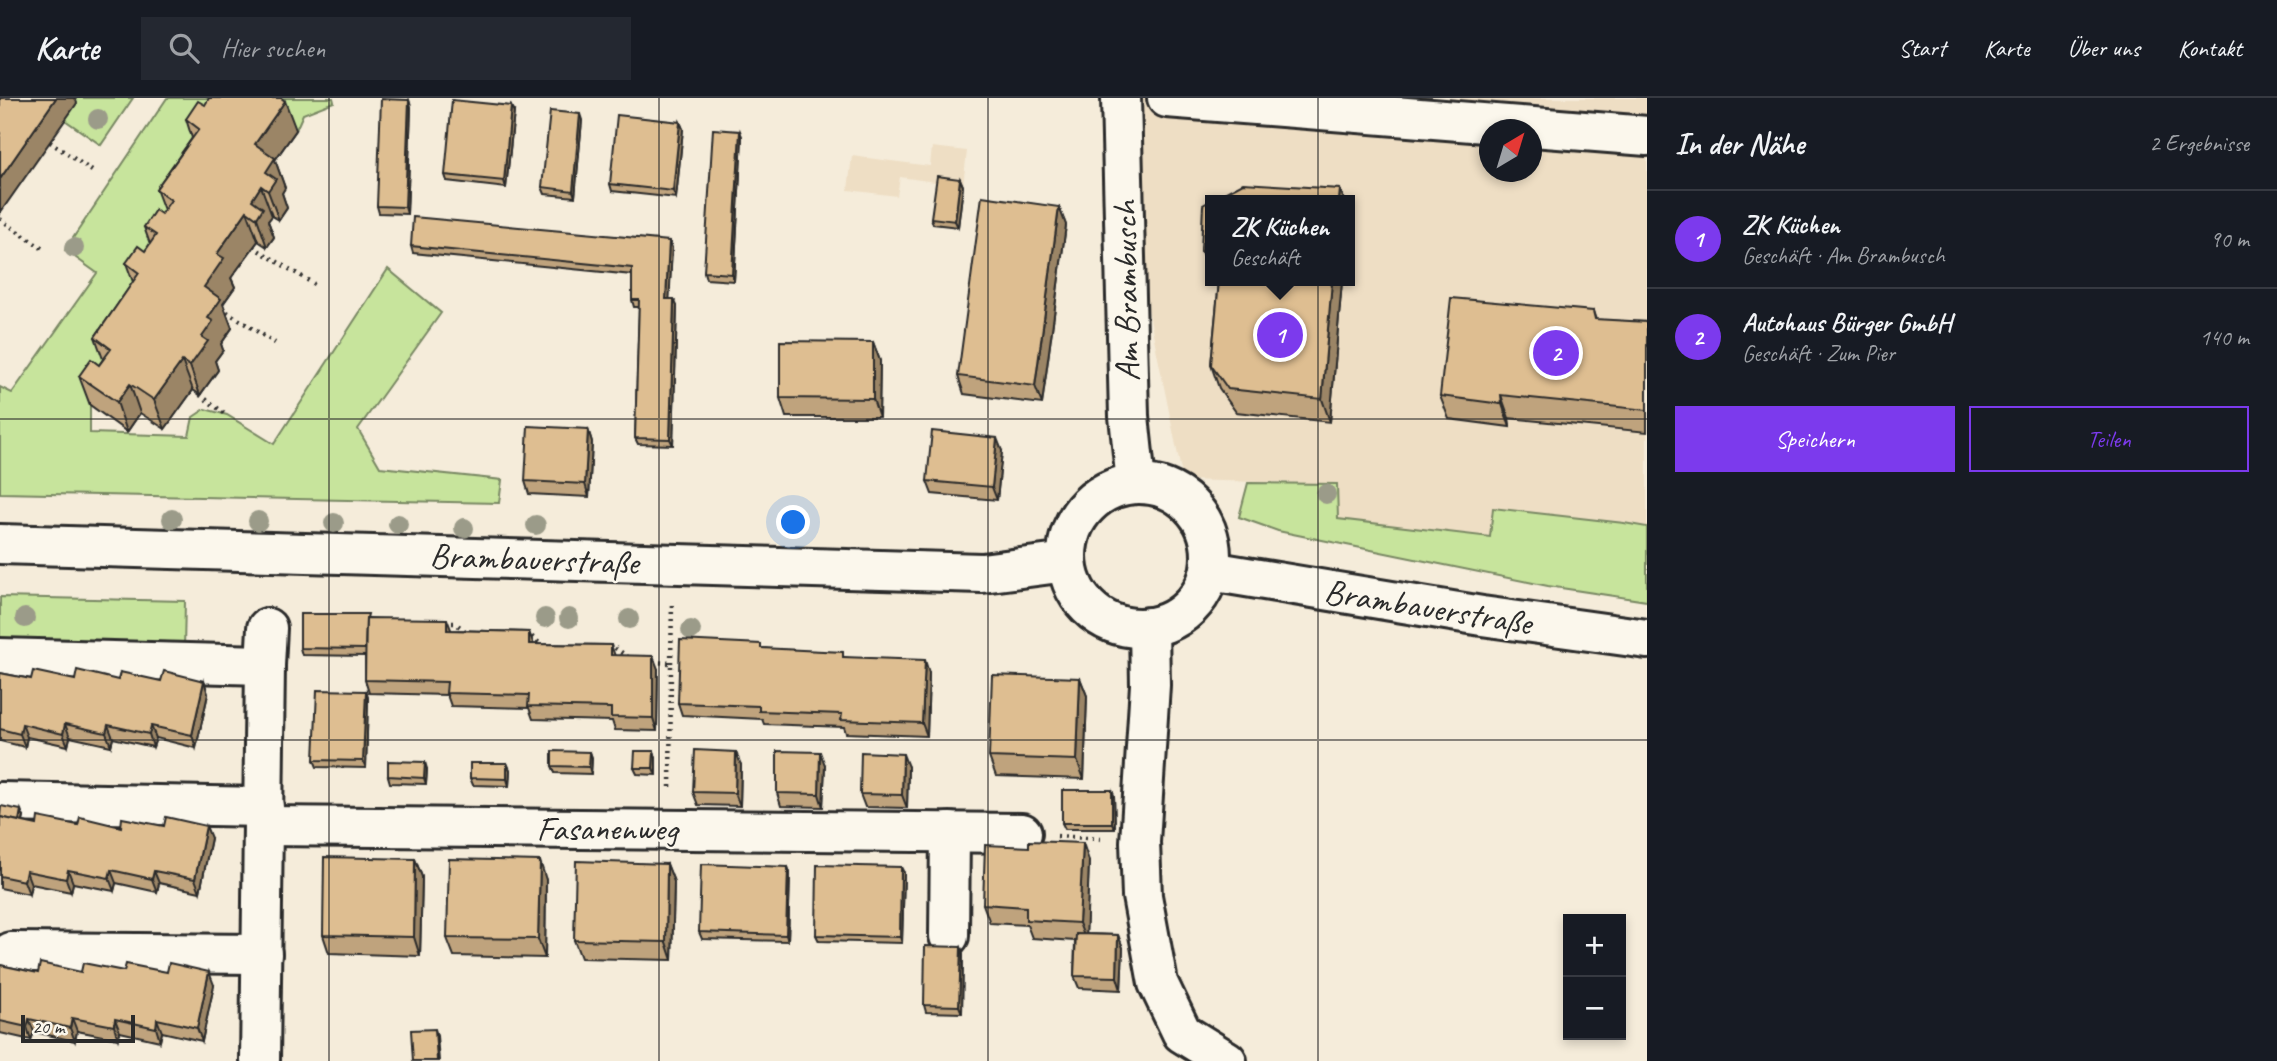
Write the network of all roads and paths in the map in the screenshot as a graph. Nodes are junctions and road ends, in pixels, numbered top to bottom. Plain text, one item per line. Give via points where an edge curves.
1 (1121, 98) edge
2 (1167, 98) edge
3 (1647, 136) edge
4 (50, 142) edge
5 (95, 173) dead end
6 (0, 219) edge
7 (253, 247) edge
8 (43, 248) dead end
9 (314, 284) dead end
10 (220, 307) edge
11 (275, 343) dead end
12 (200, 395) edge
13 (227, 415) dead end
14 (1136, 483) junction
15 (0, 544) edge
16 (1067, 562) junction
17 (672, 564) junction
18 (1210, 571) junction
19 (441, 623) edge
20 (1149, 627) junction
21 (471, 635) edge
22 (519, 636) edge
23 (1647, 639) edge
24 (546, 648) edge
25 (602, 648) edge
26 (0, 658) edge
27 (635, 661) edge
28 (646, 662) edge
29 (670, 663) junction
30 (0, 802) edge
31 (264, 816) junction
32 (670, 829) junction
33 (950, 832) junction
34 (1022, 833) joint
35 (1140, 842) junction
36 (949, 936) dead end
37 (11, 952) dead end
38 (262, 954) junction
39 (260, 1061) edge
40 (1227, 1061) edge

1 - 14 street, Am Brambusch via 1129,415
2 - 3 street
4 - 5 path
6 - 8 path
7 - 9 path
10 - 11 path
12 - 13 path
14 - 16 street via 1117,486 1084,508 1073,524
14 - 18 street via 1158,486 1194,509 1206,528
15 - 17 street, Brambauerstraße
16 - 17 street, Brambauerstraße via 982,573
16 - 20 street via 1073,585 1104,619 1126,627
17 - 29 path
18 - 20 street via 1194,603 1166,623
18 - 23 street, Brambauerstraße
19 - 21 path via 455,623
20 - 35 street
22 - 24 path via 531,636
25 - 27 path via 615,648
26 - 31 street via 266,647
28 - 29 path
29 - 32 path
30 - 31 street, Fasanenweg
31 - 32 street, Fasanenweg
31 - 38 street
32 - 33 street, Fasanenweg
33 - 34 street, Fasanenweg
33 - 36 street
34 - 35 path
35 - 40 street via 1142,896 1157,984 1182,1033
37 - 38 street
38 - 39 street

